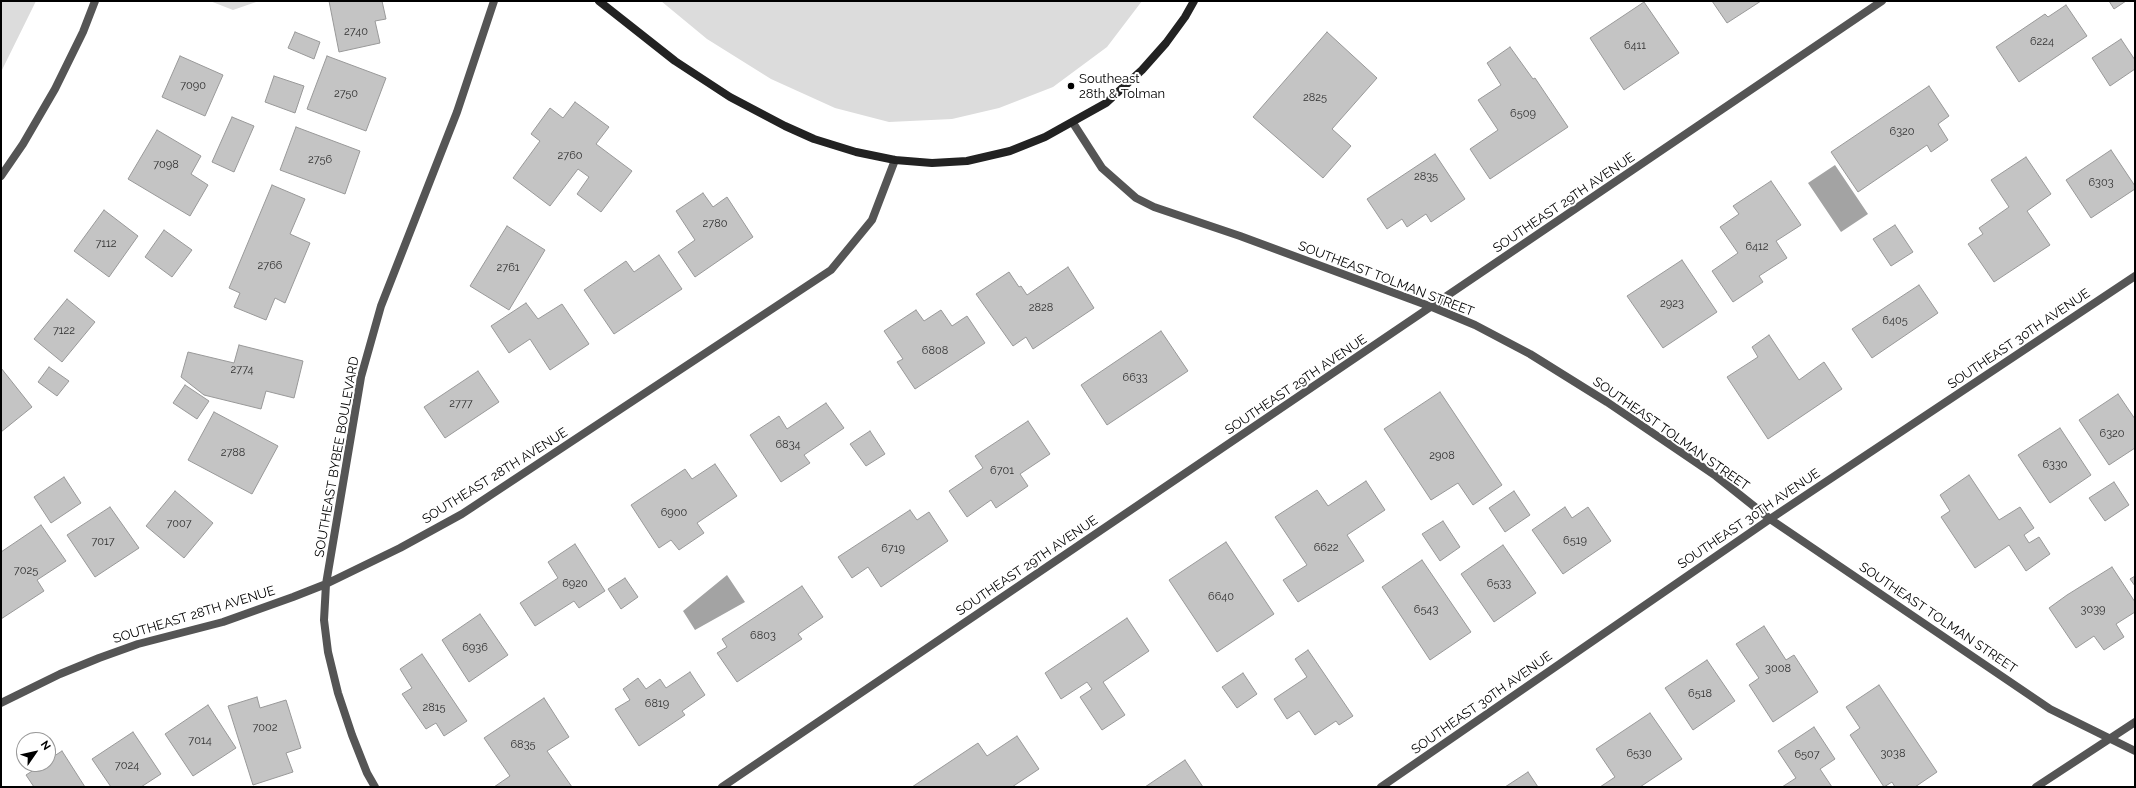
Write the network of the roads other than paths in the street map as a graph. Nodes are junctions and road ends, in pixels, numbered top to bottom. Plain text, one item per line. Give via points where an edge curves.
1 (95, 1) edge
2 (494, 1) edge
3 (599, 1) edge
4 (1194, 1) edge
5 (1882, 1) edge
6 (1073, 123) junction
7 (895, 160) junction
8 (1, 176) edge
9 (2135, 276) edge
10 (1432, 307) junction
11 (1770, 519) junction
12 (326, 584) junction
13 (1, 703) edge
14 (2135, 722) edge
15 (2109, 739) junction
16 (2135, 751) edge
17 (375, 787) edge
18 (722, 787) edge
19 (1380, 787) edge
20 (2036, 787) edge

1 - 8 street via 55,89
2 - 12 street, SOUTHEAST BYBEE BOULEVARD via 457,112 381,306 361,377
3 - 7 main road via 675,62 744,104 814,138 856,152
4 - 6 main road via 1166,43 1142,70 1106,103
5 - 10 street, SOUTHEAST 29TH AVENUE
6 - 7 main road via 1010,151 966,161
6 - 10 street, SOUTHEAST TOLMAN STREET via 1102,168 1136,198 1154,207
7 - 12 street, SOUTHEAST 28TH AVENUE via 872,220 831,270 462,514
9 - 11 street, SOUTHEAST 30TH AVENUE
10 - 11 street, SOUTHEAST TOLMAN STREET via 1475,325 1530,354 1594,394 1716,476
10 - 18 street, SOUTHEAST 29TH AVENUE
11 - 15 street, SOUTHEAST TOLMAN STREET via 2050,709
11 - 19 street, SOUTHEAST 30TH AVENUE
12 - 13 street, SOUTHEAST 28TH AVENUE via 223,622 138,644 99,658
12 - 17 street, SOUTHEAST BYBEE BOULEVARD via 324,620 332,666 352,735
14 - 15 street
15 - 16 street, SOUTHEAST TOLMAN STREET
15 - 20 street

